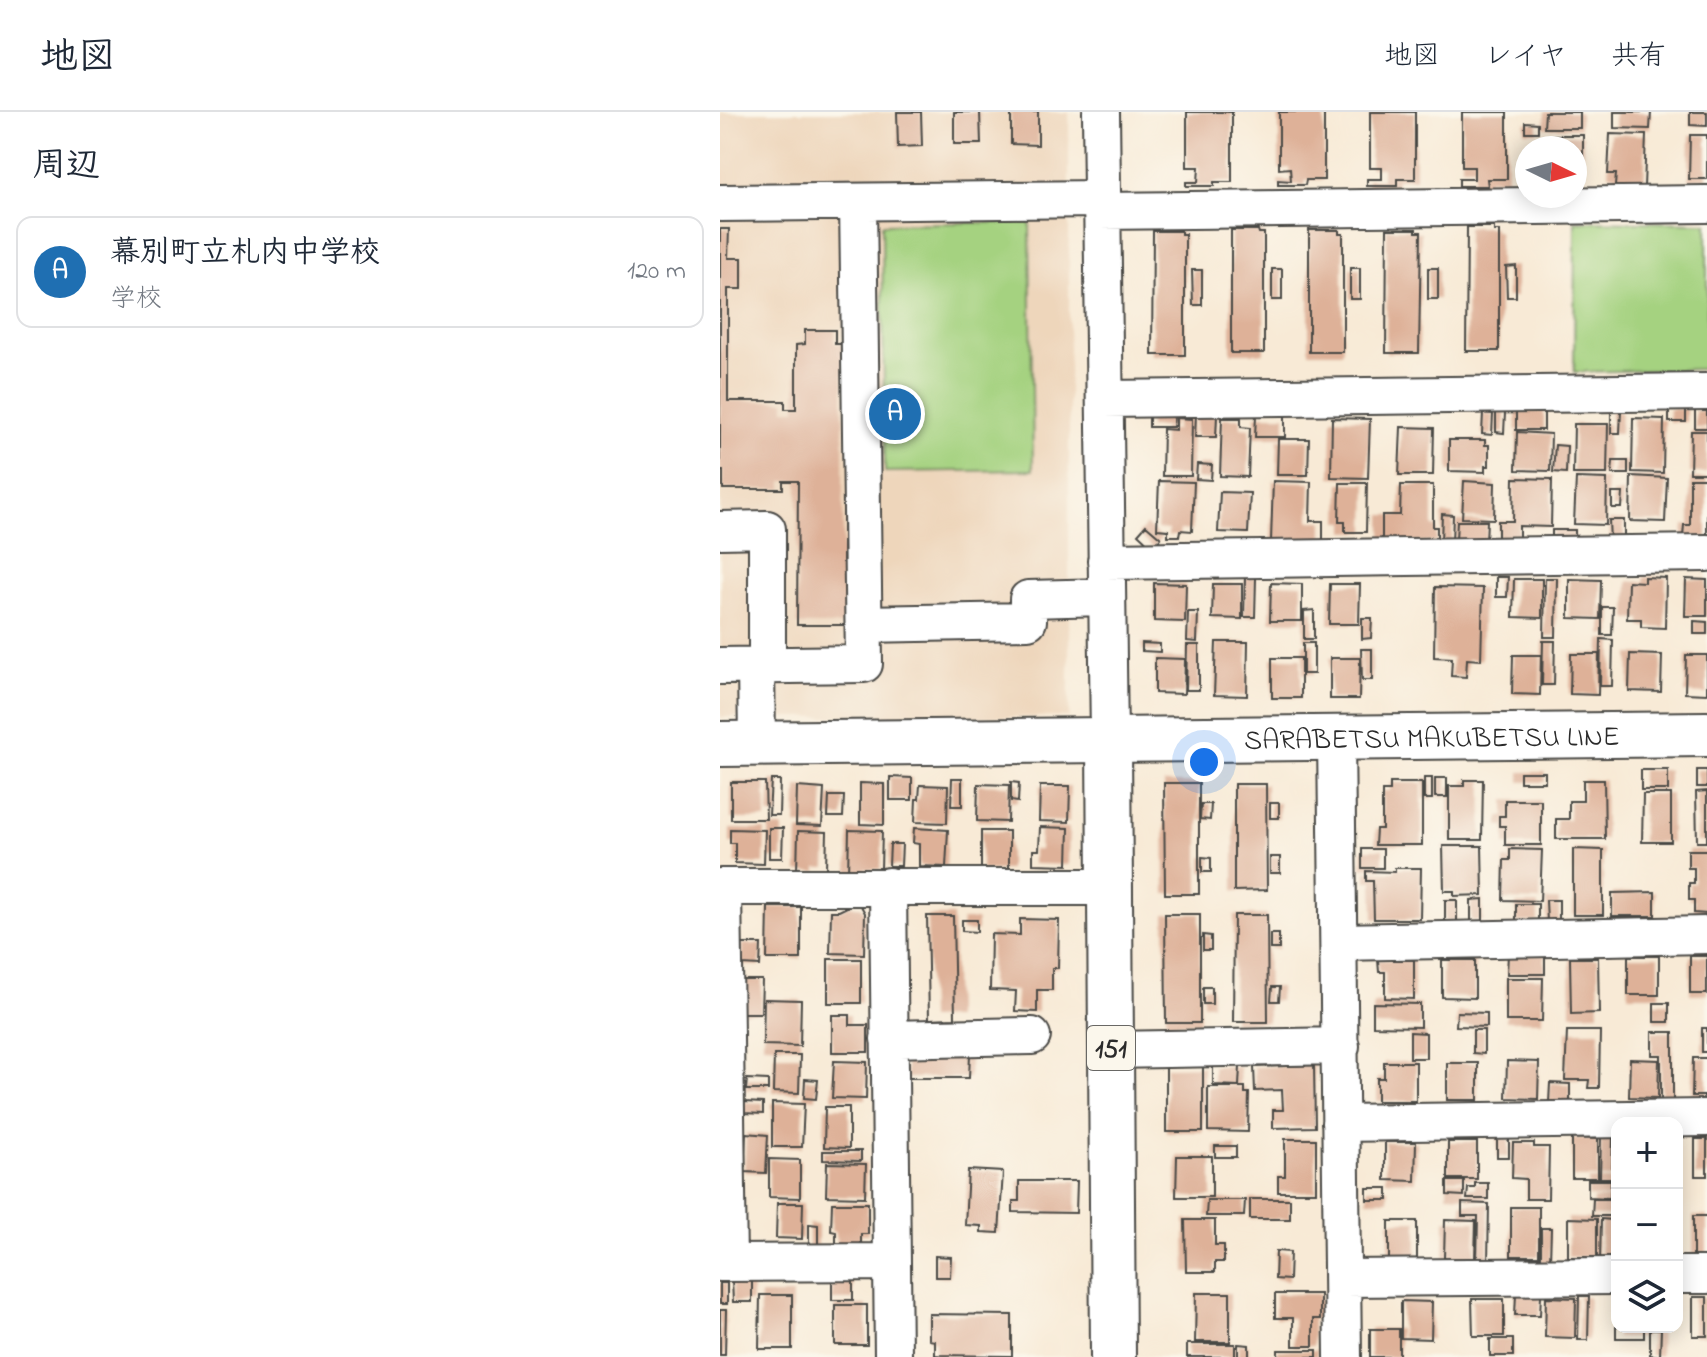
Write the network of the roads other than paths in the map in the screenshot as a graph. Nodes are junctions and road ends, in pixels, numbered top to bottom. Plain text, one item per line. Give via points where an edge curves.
1 (1101, 112) edge
2 (858, 202) junction
3 (720, 203) edge
4 (1707, 204) edge
5 (1101, 205) junction
6 (1707, 392) edge
7 (1105, 399) junction
8 (720, 530) edge
9 (1707, 553) edge
10 (1106, 561) junction
11 (1106, 597) junction
12 (864, 624) junction
13 (762, 665) junction
14 (720, 666) edge
15 (1707, 734) edge
16 (1336, 737) junction
17 (1109, 739) junction
18 (738, 744) edge
19 (888, 886) junction
20 (721, 887) edge
21 (1109, 887) junction
22 (1707, 935) edge
23 (1339, 942) junction
24 (1032, 1036) dead end
25 (889, 1039) junction
26 (1341, 1046) junction
27 (1111, 1050) junction
28 (1707, 1118) edge
29 (1340, 1123) junction
30 (892, 1262) junction
31 (724, 1263) edge
32 (1683, 1275) edge
33 (1707, 1275) edge
34 (1611, 1276) edge
35 (1343, 1278) junction
36 (893, 1357) edge
37 (1113, 1357) edge
38 (1343, 1357) edge

1 - 5 street
2 - 3 street
2 - 5 street
2 - 12 street
4 - 5 street
5 - 7 street
6 - 7 street
7 - 10 street
8 - 13 street via 767,529
9 - 10 street
10 - 11 street
11 - 12 street via 1028,599 1028,621
11 - 17 street
12 - 13 street via 864,664
13 - 14 street
13 - 18 street
15 - 16 main road, SARABETSU MAKUBETSU LINE
16 - 17 main road, SARABETSU MAKUBETSU LINE
16 - 23 street
17 - 18 main road, SARABETSU MAKUBETSU LINE
17 - 21 main road, 151
19 - 20 street
19 - 21 street
19 - 25 street
20 - 31 street
21 - 27 main road, 151
22 - 23 street
23 - 26 street
24 - 25 street
25 - 30 street
26 - 27 street
26 - 29 street
27 - 37 main road, 151
28 - 29 street
29 - 35 street
30 - 31 street
30 - 36 street
32 - 33 street
34 - 35 street
35 - 38 street

